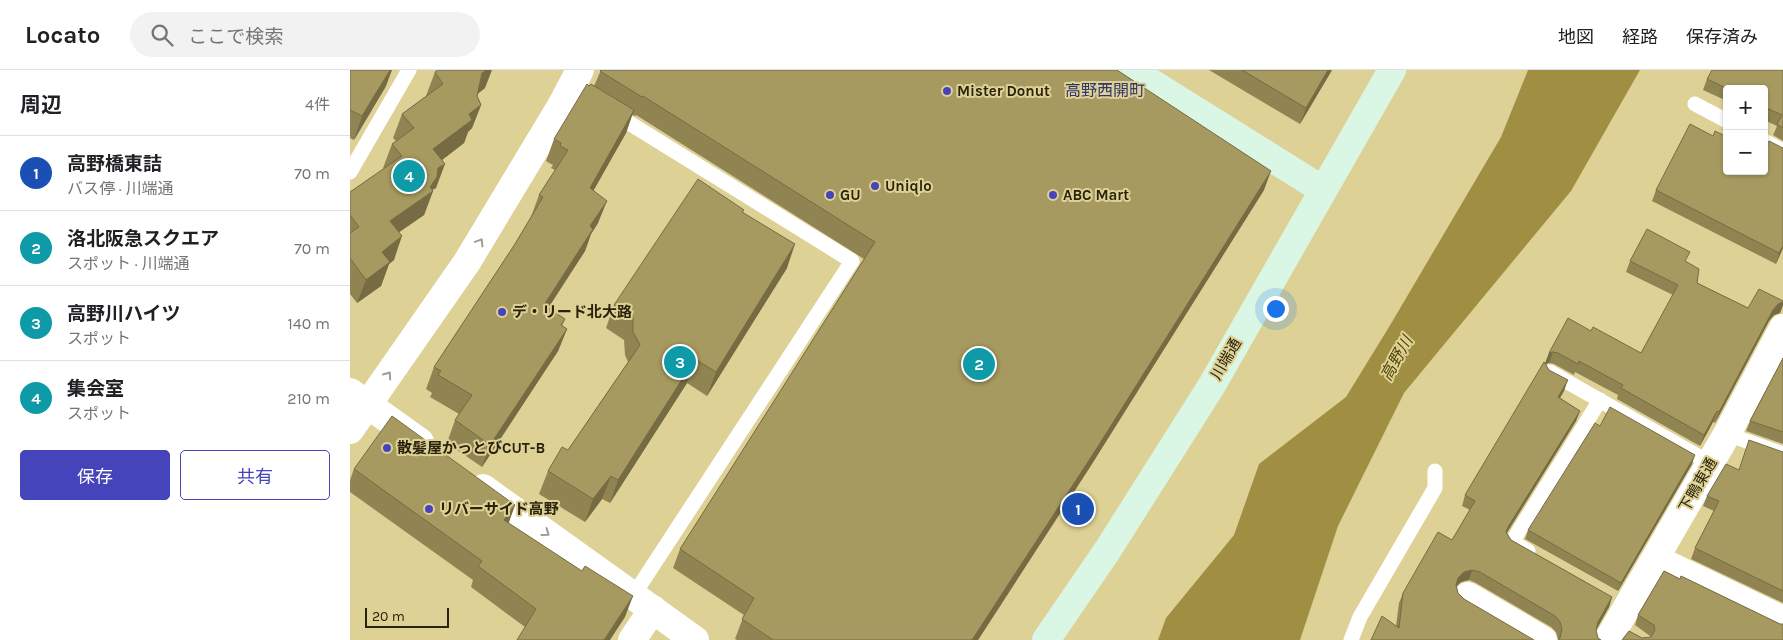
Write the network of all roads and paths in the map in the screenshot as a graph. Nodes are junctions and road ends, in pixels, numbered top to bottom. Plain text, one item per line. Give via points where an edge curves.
1 (409, 70) edge
2 (1130, 70) edge
3 (1392, 70) edge
4 (577, 83) edge
5 (1694, 104) dead end
6 (604, 108) edge
7 (1723, 119) edge
8 (1768, 143) edge
9 (1783, 151) edge
10 (350, 170) edge
11 (1323, 190) junction
12 (1780, 340) edge
13 (1550, 372) edge
14 (359, 398) edge
15 (1600, 400) junction
16 (350, 430) edge
17 (1727, 434) junction
18 (1783, 454) edge
19 (440, 457) edge
20 (1710, 463) junction
21 (1435, 470) dead end
22 (464, 474) edge
23 (1656, 559) junction
24 (1545, 560) edge
25 (1468, 596) dead end
26 (643, 603) junction
27 (1617, 620) edge
28 (1783, 620) edge
29 (632, 640) edge
30 (695, 640) edge
31 (1046, 640) edge
32 (1351, 640) edge
33 (1543, 640) edge

1 - 10 lane
2 - 11 street
3 - 11 street, 川端通
14 -> 4 street via 467,262
5 - 7 lane
6 - 26 lane via 852,261
8 - 9 lane
11 - 31 street, 川端通 via 1212,384 1107,551
12 - 17 street, 下鴨東通
13 - 15 lane
14 - 16 street
14 - 19 street
15 - 20 lane
15 - 24 lane via 1512,542
17 - 18 lane
17 - 20 street, 下鴨東通
20 - 23 street, 下鴨東通
21 - 32 lane via 1435,488 1360,617
22 -> 26 street
23 - 27 street, 下鴨東通
23 - 28 street
25 - 33 street
26 - 29 street
26 - 30 street

